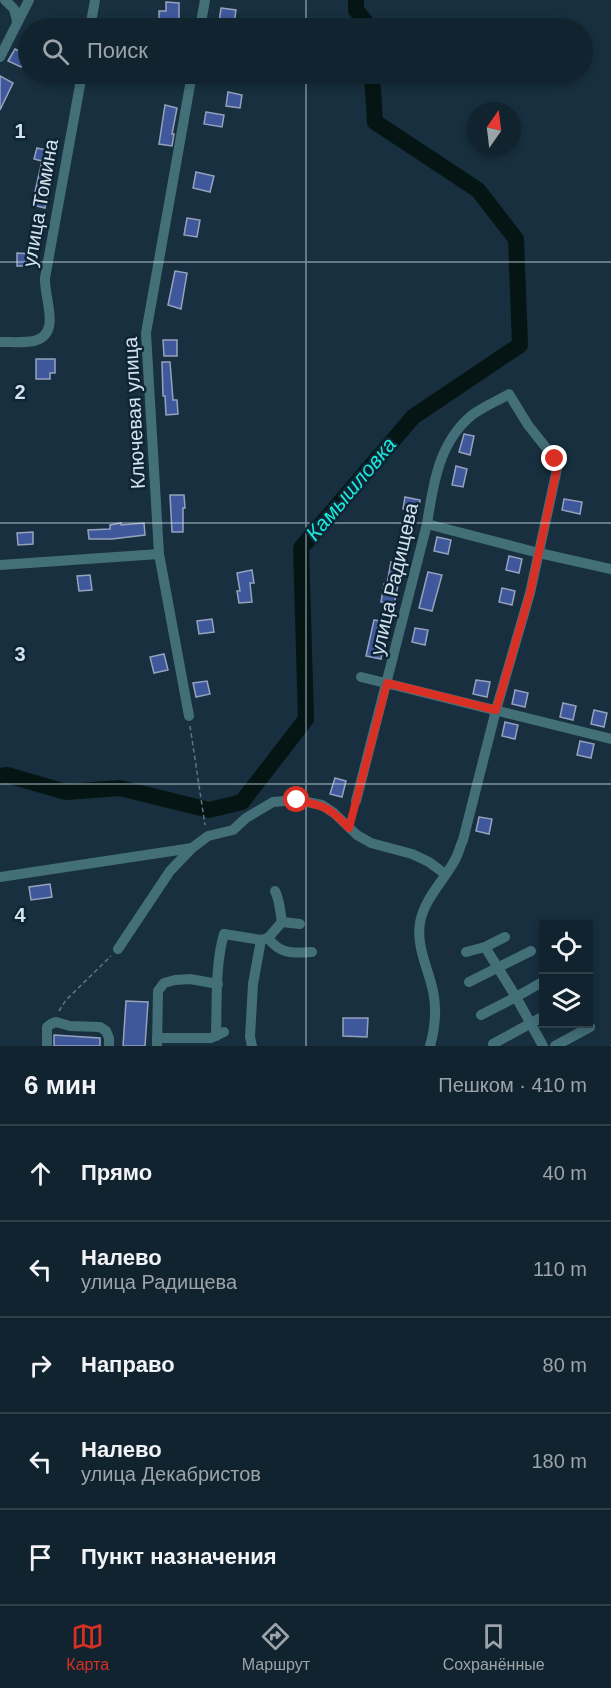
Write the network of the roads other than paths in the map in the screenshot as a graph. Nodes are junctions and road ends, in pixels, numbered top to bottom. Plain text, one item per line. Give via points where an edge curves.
1 (5, 0) edge
2 (28, 0) edge
3 (95, 0) edge
4 (205, 0) edge
5 (19, 18) edge
6 (92, 18) edge
7 (202, 18) edge
8 (17, 21) joint
9 (0, 57) edge
10 (80, 84) edge
11 (190, 84) edge
12 (0, 342) edge
13 (428, 524) junction
14 (539, 553) junction
15 (159, 554) junction
16 (0, 565) edge
17 (611, 569) edge
18 (361, 677) dead end
19 (387, 683) junction
20 (496, 710) junction
21 (189, 716) road end
22 (611, 739) edge
23 (356, 801) dead end
24 (192, 848) junction
25 (445, 874) junction
26 (0, 877) edge
27 (275, 891) dead end
28 (282, 922) junction
29 (300, 924) dead end
30 (505, 937) dead end
31 (265, 939) junction
32 (485, 947) junction
33 (118, 949) road end
34 (531, 951) dead end
35 (312, 952) dead end
36 (466, 952) dead end
37 (496, 968) junction
38 (469, 982) dead end
39 (539, 983) edge
40 (218, 984) junction
41 (516, 997) junction
42 (481, 1015) dead end
43 (539, 1019) edge
44 (532, 1023) junction
45 (588, 1028) edge
46 (157, 1042) edge
47 (493, 1044) dead end
48 (47, 1046) edge
49 (109, 1046) edge
50 (252, 1046) edge
51 (430, 1046) edge
52 (543, 1046) edge
53 (555, 1046) edge

1 - 8 street via 14,9
2 - 5 street
3 - 6 street
4 - 7 street
8 - 9 street
10 - 12 street, улица Томина via 45,278 49,330 44,338 32,342
11 - 15 street, Ключевая улица via 146,333
13 - 14 street
13 - 14 street, улица Радищева via 433,484 452,438 472,415 508,394 555,459 557,469
13 - 19 street, улица Радищева
14 - 17 street
14 - 20 street
15 - 16 street
15 - 21 street, Ключевая улица
18 - 19 street
19 - 20 street
19 - 23 street, улица Радищева
20 - 22 street
20 - 25 street via 463,840
24 - 25 street via 208,836 232,830 273,802 297,800 322,806 357,836 412,854
24 - 26 street
24 - 33 street via 170,871
25 - 51 street via 420,923 422,953 435,1004
27 - 28 street
28 - 29 street
28 - 31 street
30 - 32 street
31 - 35 street via 290,953
31 - 40 street via 224,934
31 - 50 street via 253,984
32 - 36 street
32 - 37 street
34 - 37 street
37 - 38 street
37 - 41 street
39 - 41 street
40 - 46 street via 220,1034
40 - 46 street via 190,980 164,983 158,991
41 - 42 street
41 - 44 street
43 - 44 street
44 - 47 street
44 - 52 street
45 - 53 street
48 - 49 street via 47,1027 57,1022 99,1027 106,1031

